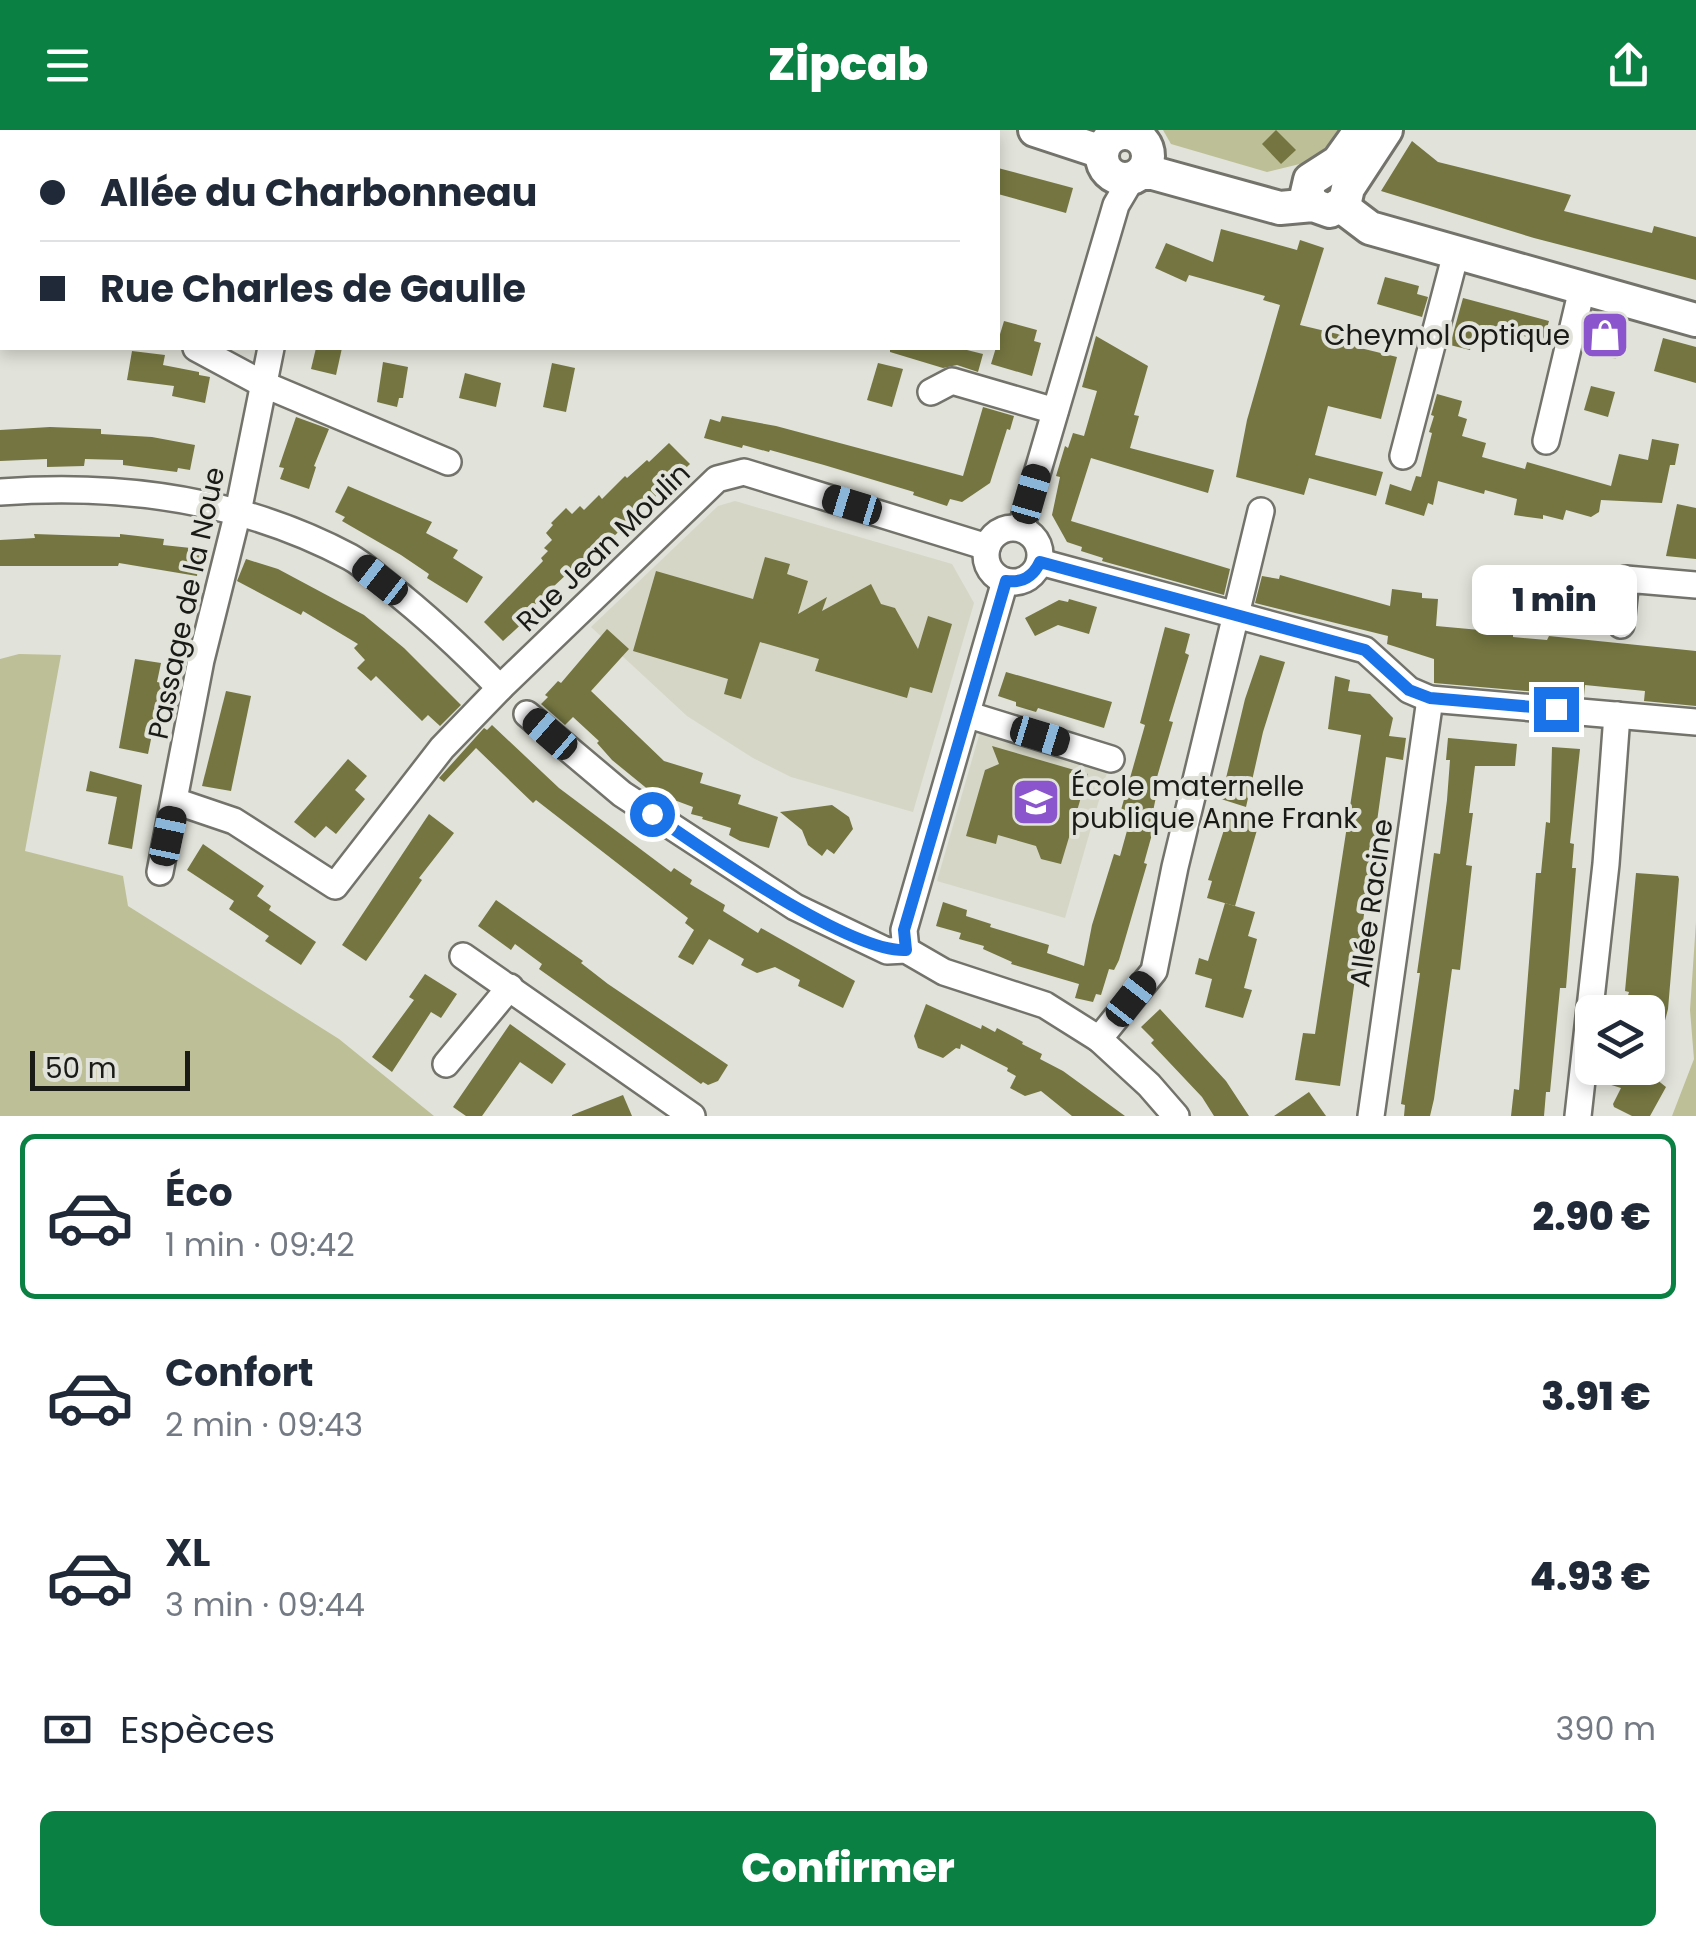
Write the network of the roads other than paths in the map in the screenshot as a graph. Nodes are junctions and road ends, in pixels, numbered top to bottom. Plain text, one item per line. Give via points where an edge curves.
1 (1034, 130) edge
2 (1360, 130) edge
3 (1386, 130) edge
4 (1127, 163) edge
5 (1327, 191) junction
6 (1456, 253) junction
7 (1582, 288) junction
8 (1696, 320) edge
9 (200, 350) edge
10 (272, 350) edge
11 (263, 384) junction
12 (930, 392) dead end
13 (1056, 411) junction
14 (1546, 441) dead end
15 (1402, 456) dead end
16 (448, 462) dead end
17 (0, 492) edge
18 (238, 512) junction
19 (1261, 512) dead end
20 (1021, 528) junction
21 (987, 547) junction
22 (1040, 562) junction
23 (1006, 581) junction
24 (1696, 584) edge
25 (1234, 616) junction
26 (1621, 625) dead end
27 (500, 688) junction
28 (1430, 698) junction
29 (526, 714) dead end
30 (969, 715) junction
31 (1617, 715) junction
32 (1696, 722) edge
33 (1112, 758) dead end
34 (175, 801) junction
35 (160, 872) dead end
36 (906, 950) junction
37 (463, 956) dead end
38 (510, 987) junction
39 (1099, 1039) junction
40 (446, 1064) dead end
41 (692, 1116) edge
42 (1176, 1116) edge
43 (1371, 1116) edge
44 (1578, 1116) edge

1 - 4 street
2 - 5 street
3 - 5 street
4 - 5 street via 1178,165
4 - 13 street
5 - 6 street via 1370,228
6 - 7 street
6 - 15 street
7 - 8 street
7 - 14 street
9 - 11 street
10 - 11 street, Passage de la Noue
11 - 16 street
11 - 18 street, Passage de la Noue
12 - 13 street via 952,381
13 - 20 street
17 - 18 street via 101,489 175,496
18 - 27 street via 352,558 437,624
18 - 34 street, Passage de la Noue
19 - 25 street
20 - 21 street via 1004,529
20 - 22 street via 1039,545
21 - 23 street via 992,572
21 - 27 street, Rue Jean Moulin via 744,472 716,479
22 - 23 street via 1030,576
22 - 25 street
23 - 30 street
24 - 26 street via 1626,579
25 - 28 street via 1365,650 1409,690
25 - 39 street via 1154,970
27 - 34 street, Rue Jean Moulin via 442,748 336,886 234,820
28 - 31 street
28 - 43 street, Allée Racine
29 - 36 street via 622,794 716,858 854,936 887,951
30 - 33 street
30 - 36 street via 904,930
31 - 32 street
31 - 44 street
34 - 35 street, Passage de la Noue
36 - 39 street via 944,972 1045,1005
37 - 38 street
38 - 40 street
38 - 41 street
39 - 42 street

